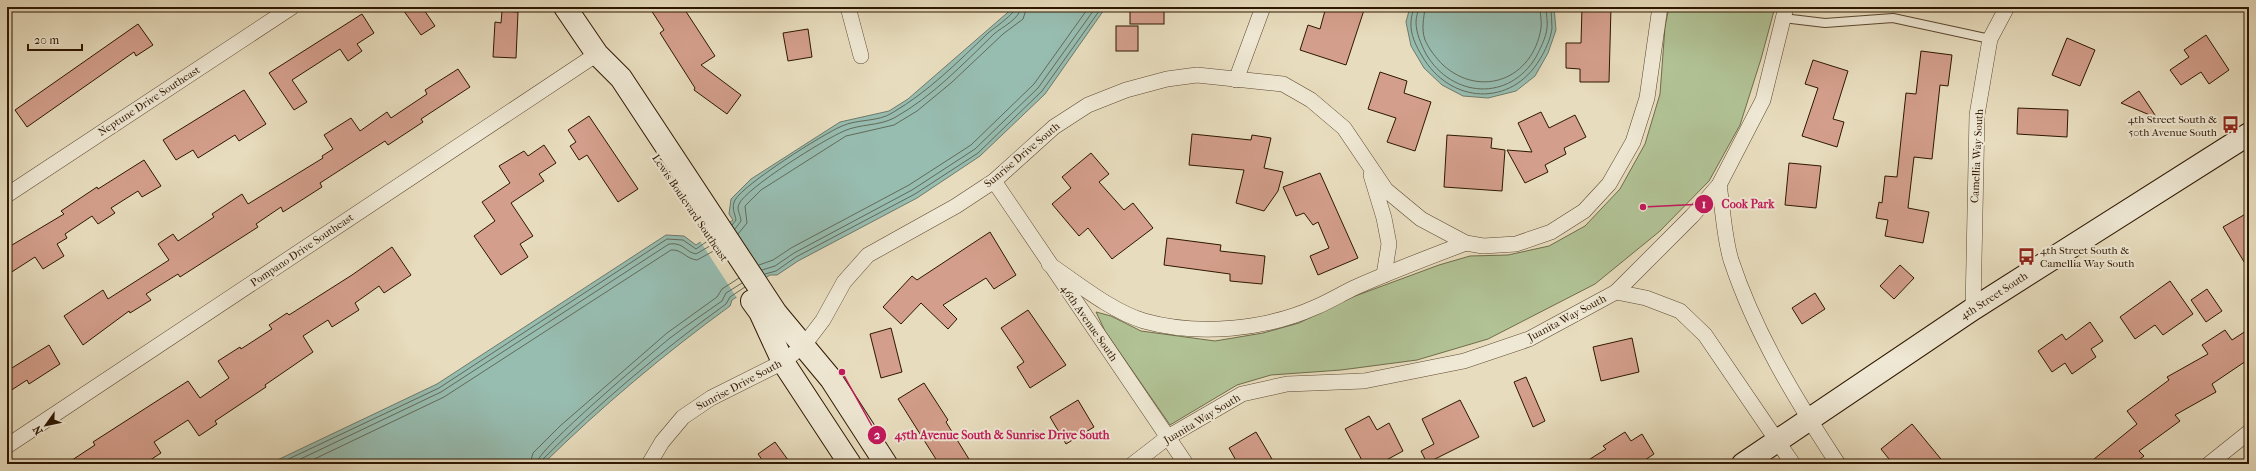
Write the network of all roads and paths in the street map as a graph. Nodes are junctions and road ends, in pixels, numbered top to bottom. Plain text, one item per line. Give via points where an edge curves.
1 (292, 7) edge
2 (565, 7) edge
3 (848, 7) edge
4 (1263, 7) edge
5 (1660, 7) edge
6 (2007, 7) edge
7 (1784, 12) edge
8 (1990, 39) junction
9 (597, 54) junction
10 (861, 56) dead end
11 (1236, 80) junction
12 (2249, 134) edge
13 (1368, 164) junction
14 (994, 181) junction
15 (1719, 185) junction
16 (7, 195) edge
17 (1466, 242) junction
18 (1049, 264) junction
19 (1384, 275) junction
20 (752, 289) junction
21 (1616, 292) junction
22 (1973, 309) junction
23 (804, 345) junction
24 (783, 362) junction
25 (1810, 421) junction
26 (2249, 432) edge
27 (1168, 437) junction
28 (1778, 441) junction
29 (7, 446) edge
30 (649, 464) edge
31 (850, 464) edge
32 (886, 464) edge
33 (1133, 464) edge
34 (1186, 464) edge
35 (1743, 464) edge
36 (1794, 464) edge
37 (1838, 464) edge
38 (2209, 464) edge

1 - 16 street, Neptune Drive Southeast
2 - 9 street, Lewis Boulevard Southeast
3 - 10 street
4 - 11 street
5 - 17 street, Sunrise Drive South via 1647,98 1633,142 1609,184 1584,211 1551,232 1516,244 1483,246
6 - 8 street, Camellia Way South
7 - 8 lane via 1825,23 1893,18
7 - 15 street, Juanita Way South via 1763,100
8 - 22 street, Camellia Way South via 1977,115
9 - 20 street, Lewis Boulevard Southeast via 608,85
9 - 29 street, Pompano Drive Southeast
11 - 13 street, Sunrise Drive South via 1283,84 1311,100 1344,128
11 - 14 street, Sunrise Drive South via 1197,75 1167,80 1126,90 1088,105 1054,127
12 - 22 street, 4th Street South
13 - 17 street, Sunrise Drive South via 1386,190 1421,219
13 - 19 street via 1389,244
14 - 18 street, 46th Avenue South
14 - 23 street, Sunrise Drive South via 956,206 868,255 844,282 823,320
15 - 21 street, Juanita Way South via 1692,216
15 - 25 street via 1731,259 1753,316
17 - 19 street
18 - 19 street via 1100,300 1144,321 1193,329 1239,328 1278,320 1315,308
18 - 27 street, 46th Avenue South
20 - 23 street, Lewis Boulevard Southeast
20 - 24 street, Lewis Boulevard Southeast
21 - 27 street, Juanita Way South via 1529,339 1464,361 1364,381 1287,384 1242,394
21 - 28 street via 1646,298 1680,311 1705,335
22 - 25 street, 4th Street South
23 - 24 street, Sunrise Drive South
23 - 32 street, Lewis Boulevard Southeast via 831,379
24 - 30 street, Sunrise Drive South via 711,398 683,417 662,442
24 - 31 street, Lewis Boulevard Southeast
25 - 28 street, 4th Street South
25 - 37 street
26 - 38 street
27 - 33 street, Juanita Way South
27 - 34 street, 46th Avenue South
28 - 35 street, 4th Street South
28 - 36 street

